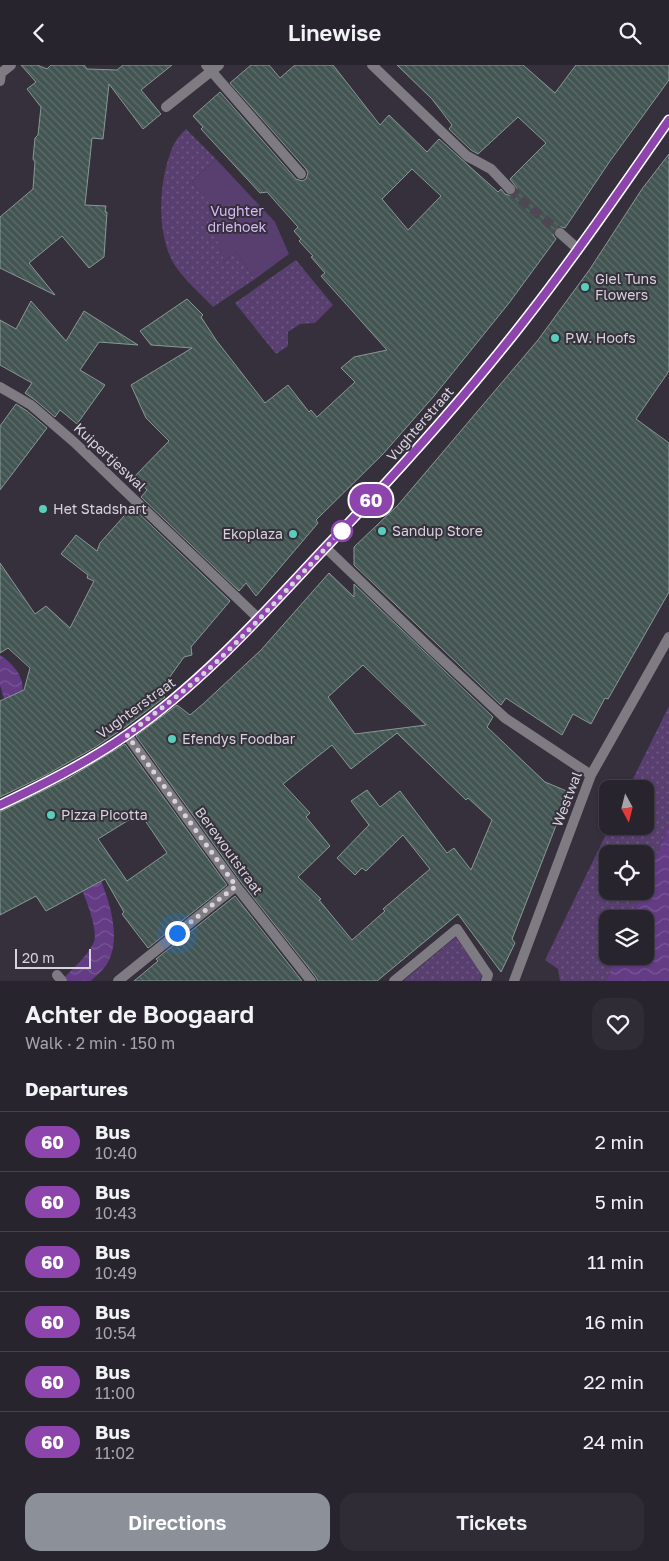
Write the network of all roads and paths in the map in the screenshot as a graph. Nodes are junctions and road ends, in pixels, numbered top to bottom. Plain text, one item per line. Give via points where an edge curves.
1 (11, 65) edge
2 (372, 65) edge
3 (212, 67) edge
4 (0, 81) edge
5 (166, 107) dead end
6 (669, 120) edge
7 (301, 175) dead end
8 (510, 189) tunnel mouth
9 (560, 233) tunnel mouth
10 (578, 249) junction
11 (0, 387) edge
12 (326, 548) junction
13 (259, 619) junction
14 (669, 637) edge
15 (127, 735) junction
16 (591, 775) junction
17 (0, 805) edge
18 (236, 886) junction
19 (118, 981) edge
20 (312, 981) edge
21 (394, 981) edge
22 (486, 981) edge
23 (514, 981) edge

1 - 4 street via 1,73
2 - 8 street via 467,156 491,169
3 - 5 street
3 - 7 street
6 - 10 street, Vughterstraat
9 - 10 street
10 - 12 street, Vughterstraat via 481,375 404,465
11 - 13 street, Kuipertjeswal via 31,405 74,442
12 - 13 street, Vughterstraat
12 - 16 street via 505,718
13 - 15 street, Vughterstraat via 209,669
14 - 16 street, Westwal
15 - 17 street, Vughterstraat via 55,778
15 - 18 street, Berewoutstraat
16 - 23 street, Westwal
18 - 19 street
18 - 20 street, Berewoutstraat
21 - 22 street via 457,929 488,975

